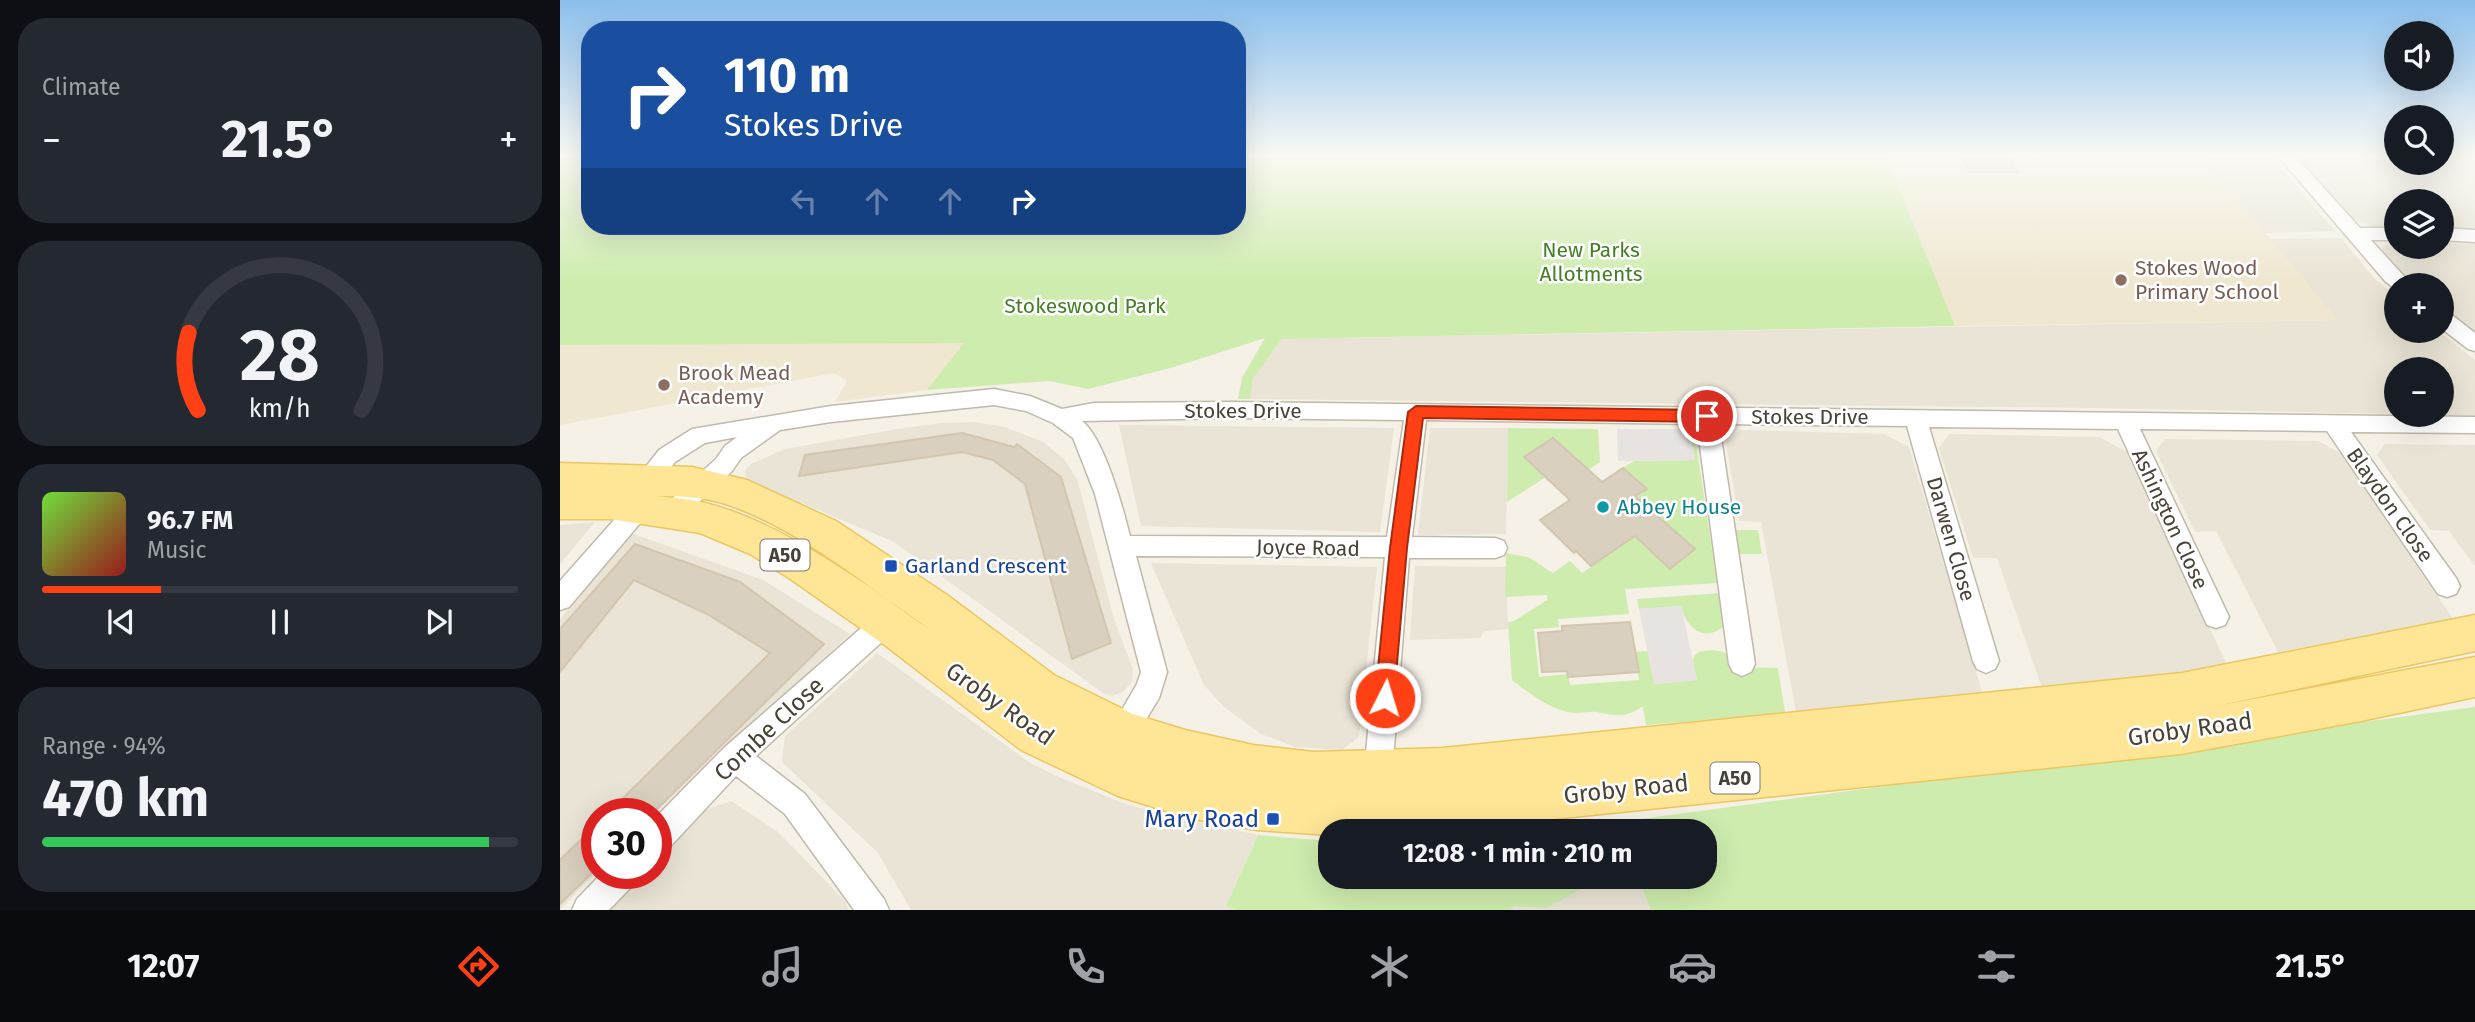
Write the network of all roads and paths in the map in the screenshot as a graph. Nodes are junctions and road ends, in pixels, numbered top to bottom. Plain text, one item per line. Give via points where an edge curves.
1 (2323, 198) edge
2 (2354, 234) junction
3 (2384, 234) edge
4 (2454, 235) edge
5 (2475, 236) edge
6 (2391, 273) edge
7 (2454, 327) edge
8 (2475, 344) edge
9 (1416, 412) junction
10 (1061, 416) junction
11 (1707, 416) junction
12 (1915, 417) junction
13 (2125, 421) junction
14 (775, 423) junction
15 (2334, 425) junction
16 (2475, 425) edge
17 (715, 432) junction
18 (733, 452) junction
19 (560, 478) edge
20 (718, 488) junction
21 (653, 500) junction
22 (560, 504) edge
23 (1122, 546) junction
24 (1398, 548) junction
25 (1495, 548) dead end
26 (2447, 586) dead end
27 (560, 599) edge
28 (2216, 617) dead end
29 (906, 621) junction
30 (2475, 633) edge
31 (1986, 661) dead end
32 (1742, 664) dead end
33 (2475, 677) edge
34 (1123, 732) junction
35 (736, 757) junction
36 (1378, 774) junction
37 (672, 823) edge
38 (608, 889) edge
39 (588, 910) edge
40 (873, 910) edge

1 - 2 street
2 - 3 street
2 - 6 street
4 - 5 street
7 - 8 street
9 - 10 street, Stokes Drive via 1094,411
9 - 11 street, Stokes Drive
9 - 24 street
10 - 14 street via 994,397
10 - 23 street via 1082,433 1091,452
11 - 12 street, Stokes Drive
11 - 32 street
12 - 13 street, Stokes Drive
12 - 31 street, Darwen Close
13 - 15 street, Stokes Drive
13 - 28 street, Ashington Close
14 - 17 street
14 - 18 street
15 - 16 street, Stokes Drive
15 - 26 street, Blaydon Close
17 - 18 street via 727,438
17 - 21 street via 700,435 667,456
18 - 20 street via 730,472
19 - 21 main road, Groby Road / A50
20 - 21 main road, Groby Road / A50
20 - 29 main road, Groby Road / A50 via 822,532
21 - 22 main road, Groby Road / A50
21 - 27 street
21 - 29 main road, Groby Road / A50 via 764,543
23 - 24 street, Joyce Road
23 - 34 street via 1154,672
24 - 25 street, Joyce Road
24 - 36 street
29 - 33 main road, Groby Road / A50 via 1037,735 1106,769 1188,795 1257,807 1334,812 1500,802 2181,733
29 - 34 main road, Groby Road / A50
29 - 35 street, Combe Close
30 - 36 main road, Groby Road / A50 via 2182,693
34 - 36 main road, Groby Road / A50 via 1185,752 1253,766 1314,774
35 - 37 street, Combe Close
35 - 40 street via 795,804
38 - 39 street

